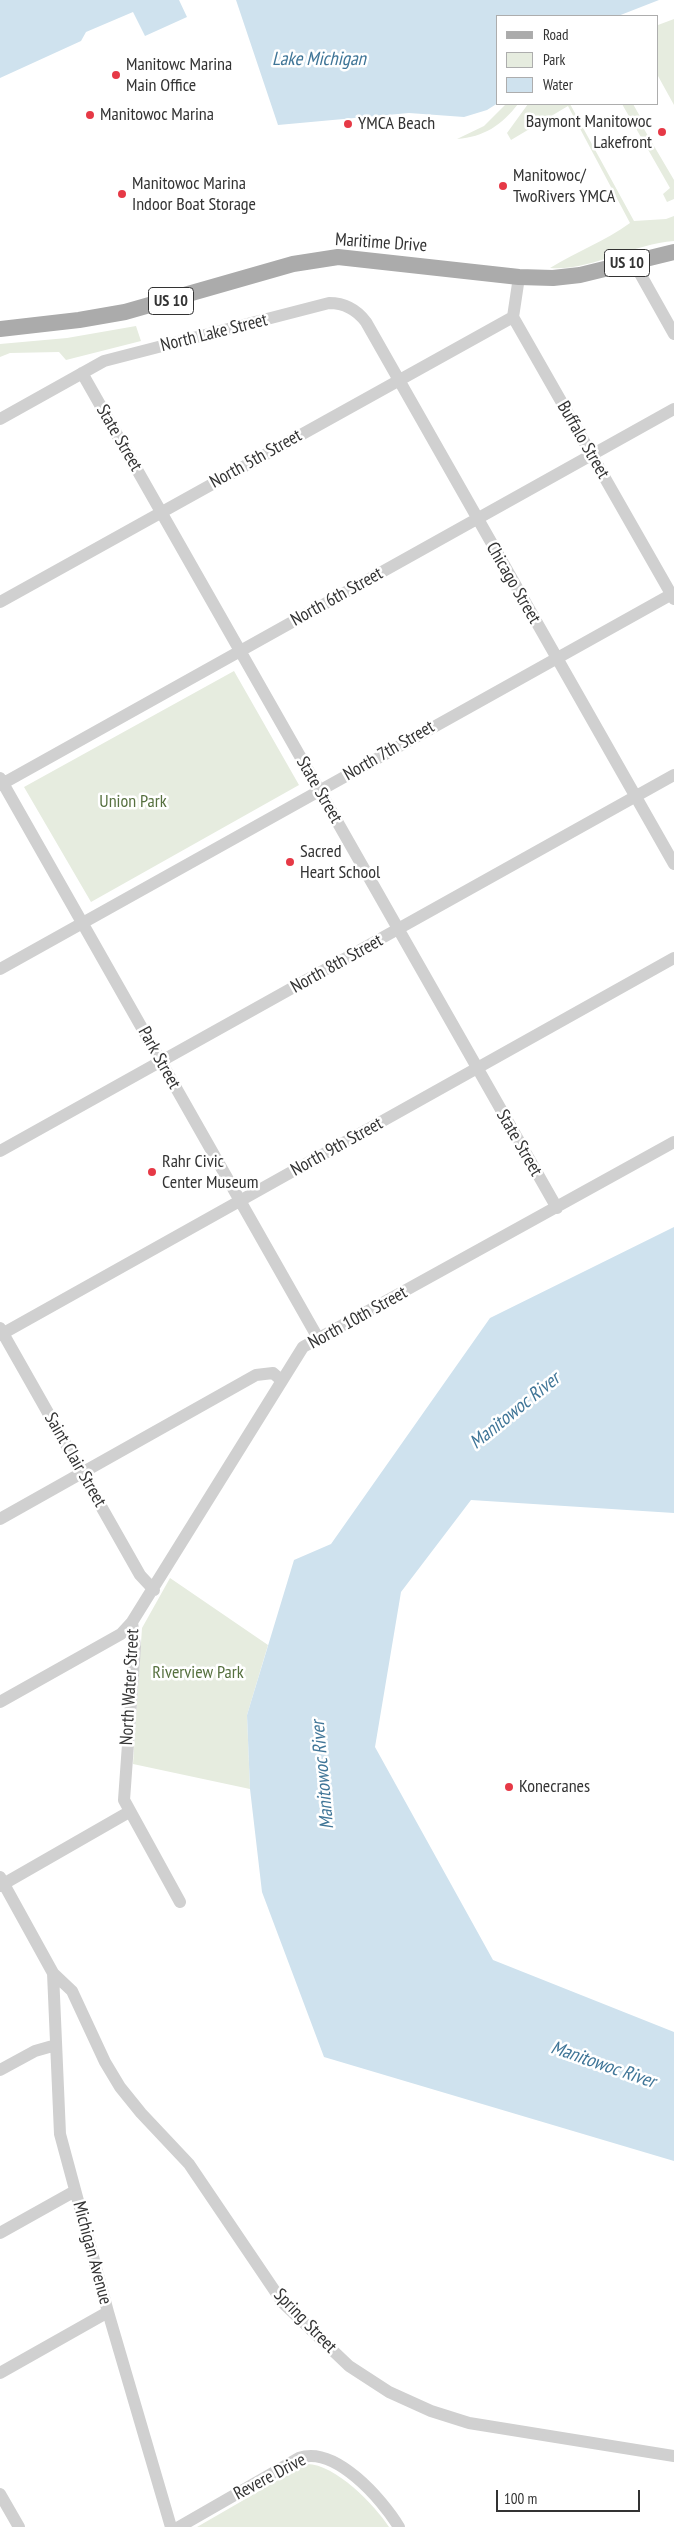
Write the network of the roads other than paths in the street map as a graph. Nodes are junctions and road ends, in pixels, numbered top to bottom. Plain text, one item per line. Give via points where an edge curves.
1 (674, 252) edge
2 (633, 261) junction
3 (519, 277) junction
4 (348, 307) joint
5 (512, 317) junction
6 (0, 329) edge
7 (674, 334) edge
8 (82, 373) junction
9 (398, 380) junction
10 (674, 409) edge
11 (0, 419) edge
12 (592, 455) junction
13 (161, 512) junction
14 (477, 519) junction
15 (673, 596) edge
16 (0, 602) edge
17 (241, 651) junction
18 (555, 657) junction
19 (674, 775) edge
20 (1, 782) edge
21 (319, 791) junction
22 (635, 796) junction
23 (674, 864) edge
24 (83, 922) junction
25 (398, 930) junction
26 (674, 958) edge
27 (0, 969) edge
28 (161, 1062) junction
29 (477, 1069) junction
30 (674, 1142) edge
31 (0, 1151) edge
32 (240, 1200) junction
33 (556, 1208) junction
34 (1, 1332) edge
35 (318, 1338) junction
36 (281, 1380) junction
37 (83, 1473) junction
38 (0, 1519) edge
39 (154, 1590) junction
40 (132, 1622) junction
41 (0, 1702) edge
42 (129, 1812) junction
43 (1, 1882) edge
44 (180, 1902) dead end
45 (53, 1973) junction
46 (56, 2046) junction
47 (0, 2070) edge
48 (75, 2191) junction
49 (0, 2233) edge
50 (108, 2312) junction
51 (0, 2373) edge
52 (674, 2456) edge
53 (0, 2494) edge
54 (19, 2527) edge
55 (170, 2527) edge
56 (179, 2527) edge
57 (398, 2527) edge

1 - 2 main road, Maritime Drive / US 10
2 - 3 main road, Maritime Drive / US 10 via 580,275
2 - 7 street
3 - 5 street
3 - 6 main road, Maritime Drive / US 10 via 338,257 293,264 124,312
4 - 8 street, North Lake Street via 328,303 104,361
4 - 9 street, Chicago Street via 362,316
5 - 9 street, North 5th Street
5 - 12 street, Buffalo Street
8 - 11 street, North Lake Street
8 - 13 street, State Street
9 - 13 street, North 5th Street
9 - 14 street, Chicago Street
10 - 12 street, North 6th Street
12 - 14 street, North 6th Street
12 - 15 street, Buffalo Street
13 - 16 street, North 5th Street
13 - 17 street, State Street
14 - 17 street, North 6th Street
14 - 18 street, Chicago Street
15 - 18 street, North 7th Street
17 - 20 street, North 6th Street
17 - 21 street, State Street
18 - 21 street, North 7th Street
18 - 22 street, Chicago Street
19 - 22 street, North 8th Street
20 - 24 street, Park Street
21 - 24 street, North 7th Street
21 - 25 street, State Street
22 - 23 street, Chicago Street
22 - 25 street, North 8th Street
24 - 27 street, North 7th Street
24 - 28 street, Park Street
25 - 28 street, North 8th Street
25 - 29 street, State Street
26 - 29 street, North 9th Street
28 - 31 street, North 8th Street
28 - 32 street, Park Street
29 - 32 street, North 9th Street
29 - 33 street, State Street
30 - 33 street, North 10th Street
32 - 34 street, North 9th Street
32 - 35 street, Park Street
33 - 35 street, North 10th Street
34 - 37 street, Saint Clair Street
35 - 36 street, North 10th Street via 303,1347
36 - 37 street via 273,1373 256,1375
36 - 39 street, North Water Street
37 - 38 street
37 - 39 street, Saint Clair Street via 140,1575
39 - 40 street, North Water Street
40 - 41 street via 121,1634
40 - 42 street, North Water Street via 135,1647 124,1800
42 - 43 street
42 - 44 street, North Water Street
43 - 45 street
45 - 46 street, Michigan Avenue
45 - 52 street, Spring Street via 72,1991 120,2087 189,2164 283,2303 349,2366 389,2392 431,2411 469,2423
46 - 47 street via 35,2050
46 - 48 street, Michigan Avenue via 60,2134
48 - 49 street
48 - 50 street, Michigan Avenue
50 - 51 street
50 - 55 street, Michigan Avenue
53 - 54 street
56 - 57 street, Revere Drive via 309,2454 328,2460 358,2478 383,2503

